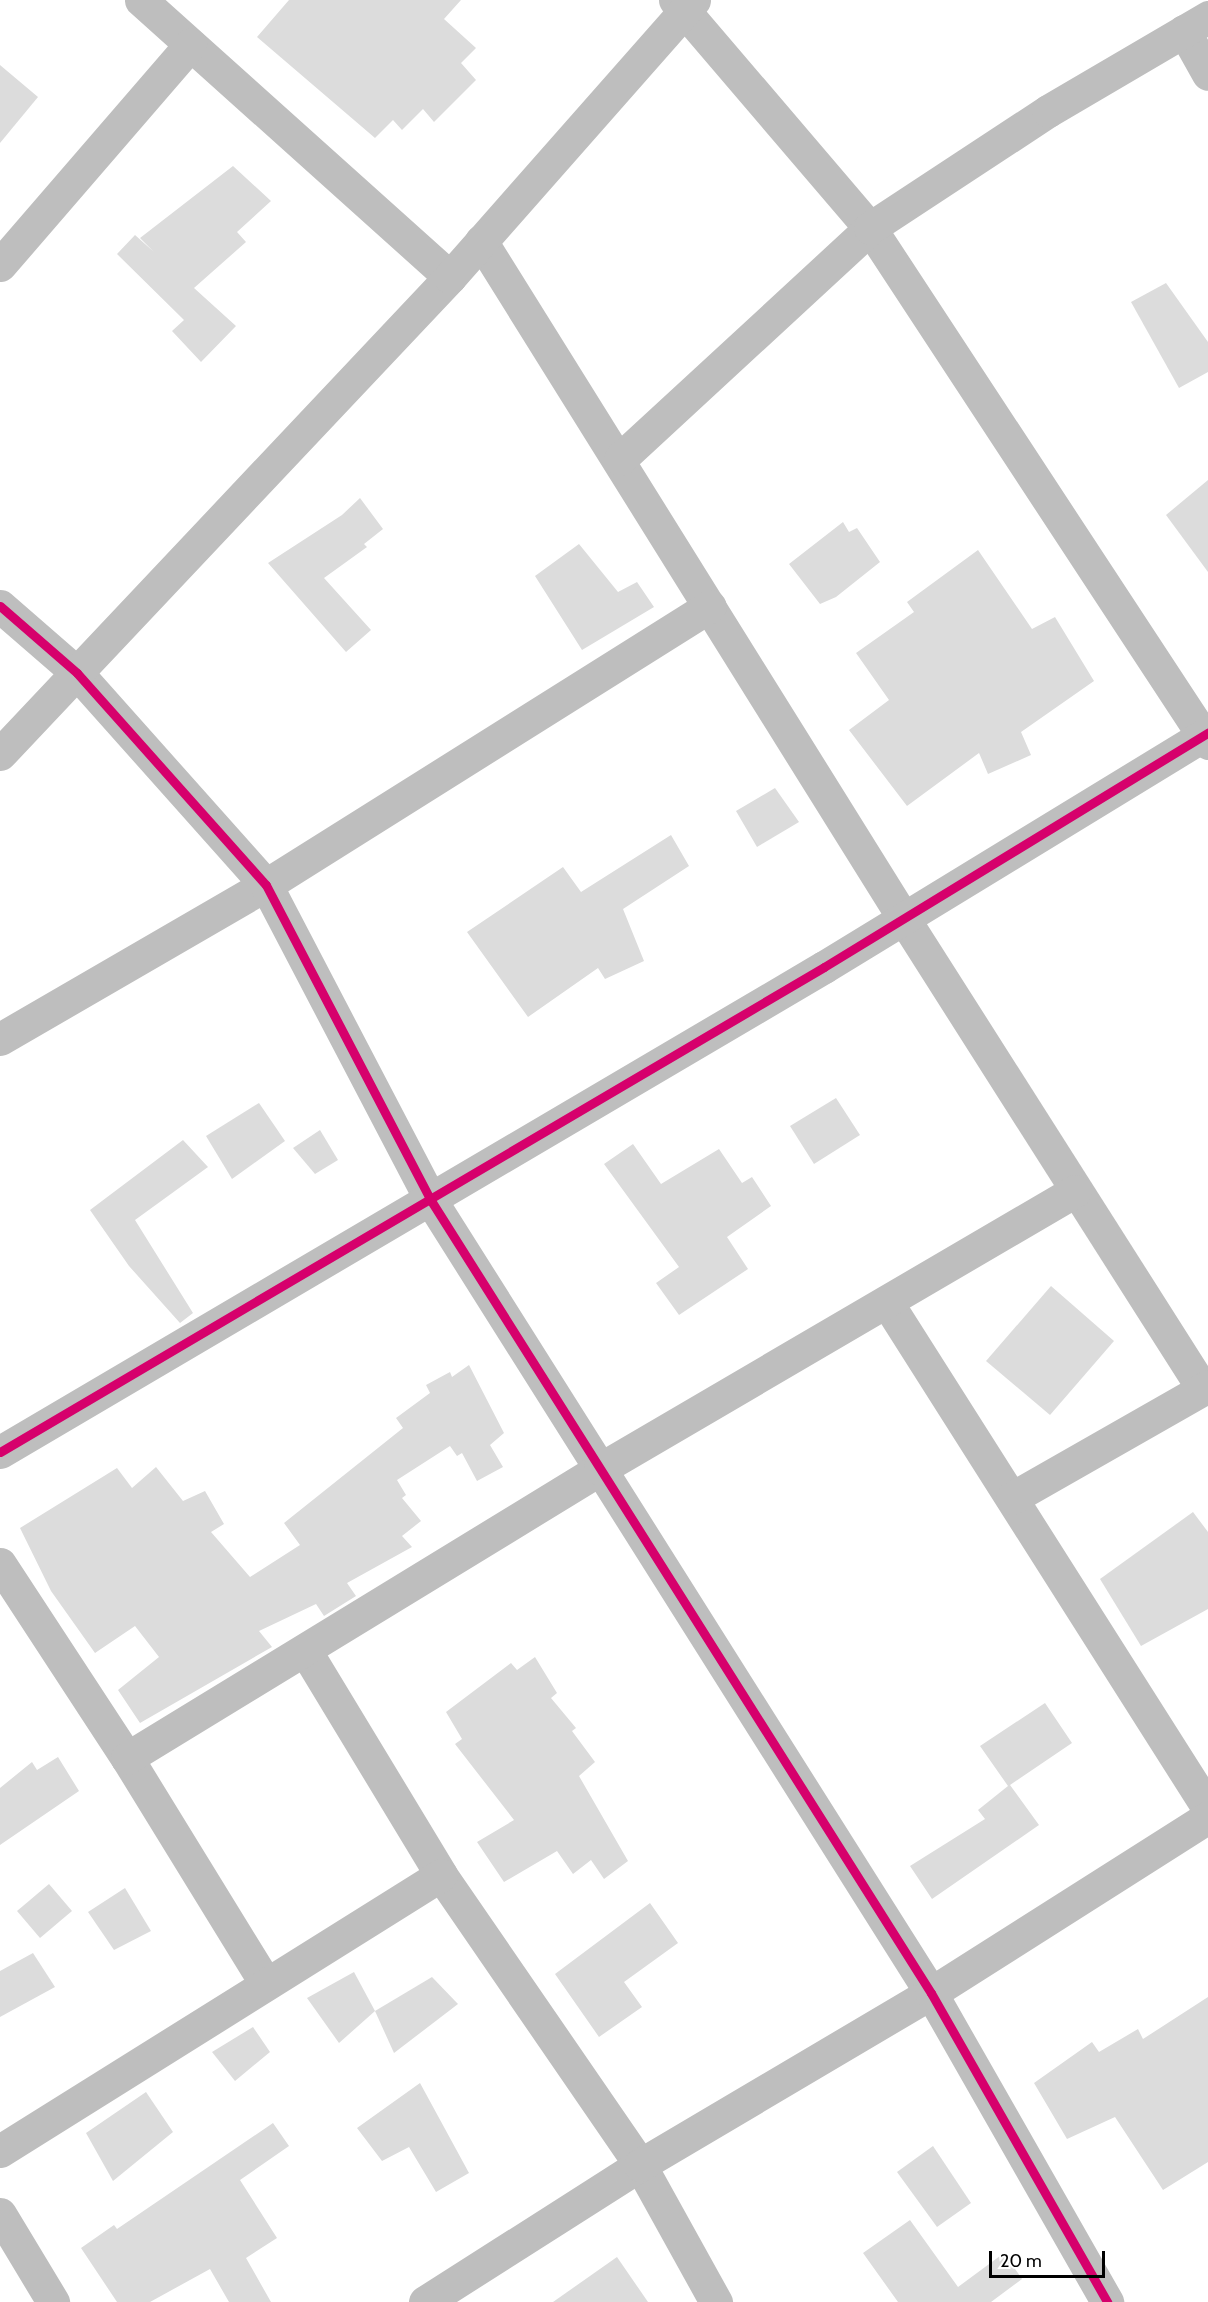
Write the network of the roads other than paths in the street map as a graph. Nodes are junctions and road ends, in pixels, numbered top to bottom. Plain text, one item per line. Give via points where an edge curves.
1 (141, 0) edge
2 (685, 3) edge
3 (1196, 24) edge
4 (190, 45) junction
5 (1208, 74) edge
6 (870, 228) junction
7 (481, 241) junction
8 (0, 265) edge
9 (450, 277) junction
10 (620, 459) junction
11 (0, 606) edge
12 (710, 606) junction
13 (77, 673) junction
14 (1206, 738) edge
15 (0, 754) edge
16 (266, 885) junction
17 (904, 919) junction
18 (0, 1039) edge
19 (1075, 1191) junction
20 (430, 1199) junction
21 (888, 1304) junction
22 (1206, 1387) edge
23 (0, 1452) edge
24 (600, 1469) junction
25 (1012, 1498) junction
26 (0, 1564) edge
27 (305, 1650) junction
28 (127, 1758) junction
29 (1208, 1808) edge
30 (1208, 1818) edge
31 (441, 1875) junction
32 (265, 1982) junction
33 (931, 1993) junction
34 (0, 2151) edge
35 (640, 2165) junction
36 (0, 2214) edge
37 (53, 2302) edge
38 (425, 2302) edge
39 (716, 2302) edge
40 (1107, 2302) edge

1 - 4 street
2 - 6 street
2 - 7 street
3 - 5 street
3 - 6 street via 1048,111
4 - 8 street
4 - 9 street
6 - 10 street
6 - 14 street
7 - 9 street
7 - 10 street
9 - 13 street
10 - 12 street
11 - 13 street
12 - 16 street
12 - 17 street
13 - 15 street
13 - 16 street
14 - 17 street
16 - 18 street
16 - 20 street
17 - 19 street
17 - 20 street
19 - 21 street
19 - 22 street
20 - 23 street
20 - 24 street
21 - 24 street
21 - 25 street
22 - 25 street
24 - 27 street
24 - 33 street
25 - 29 street
26 - 28 street
27 - 28 street
27 - 31 street
28 - 32 street
30 - 33 street
31 - 32 street
31 - 35 street
32 - 34 street
33 - 35 street
33 - 40 street
35 - 38 street
35 - 39 street
36 - 37 street

